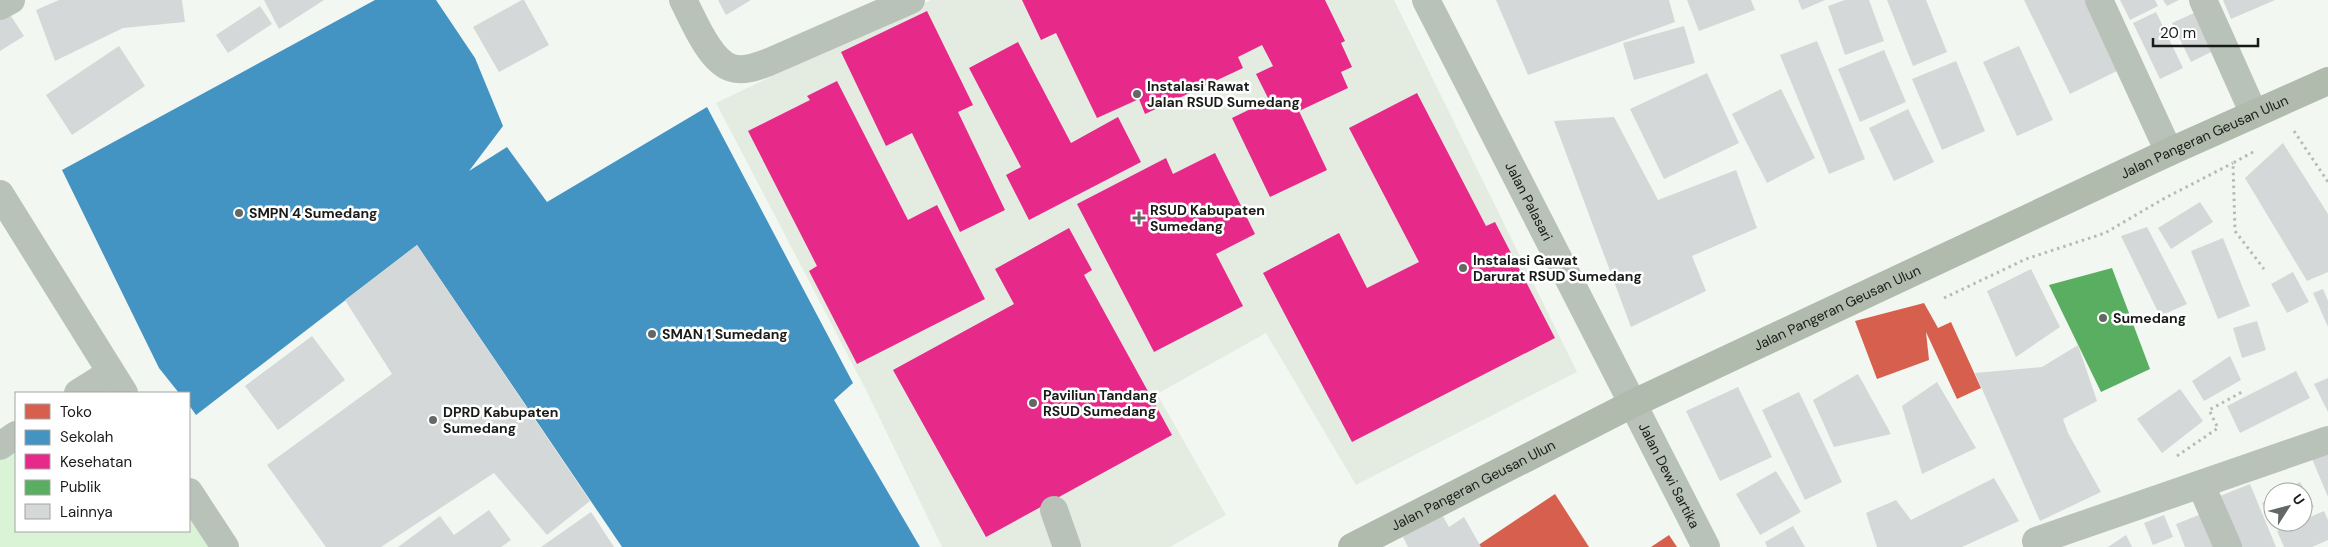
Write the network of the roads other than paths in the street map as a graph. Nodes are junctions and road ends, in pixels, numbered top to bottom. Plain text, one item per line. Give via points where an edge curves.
1 (11, 0) edge
2 (684, 0) edge
3 (911, 0) edge
4 (1426, 0) edge
5 (2099, 0) edge
6 (2202, 0) edge
7 (0, 6) edge
8 (2328, 81) edge
9 (2254, 114) junction
10 (2169, 152) junction
11 (0, 194) edge
12 (8, 223) edge
13 (117, 383) edge
14 (82, 392) edge
15 (1632, 404) junction
16 (15, 436) edge
17 (2328, 440) edge
18 (0, 446) edge
19 (2193, 487) junction
20 (190, 494) edge
21 (1054, 510) dead end
22 (2036, 541) dead end
23 (225, 547) edge
24 (1067, 547) edge
25 (1352, 547) edge
26 (1706, 547) edge
27 (2228, 547) edge

1 - 7 street
2 - 3 street via 718,60 731,68 750,69
4 - 15 street, Jalan Palasari
5 - 10 street
6 - 9 street
8 - 9 main road, Jalan Pangeran Geusan Ulun
9 - 10 main road, Jalan Pangeran Geusan Ulun
10 - 15 main road, Jalan Pangeran Geusan Ulun
11 - 12 street
12 - 13 street
13 - 14 street
15 - 25 main road, Jalan Pangeran Geusan Ulun
15 - 26 street, Jalan Dewi Sartika
16 - 18 street
17 - 19 street
19 - 22 street
19 - 27 street
20 - 23 street
21 - 24 street

